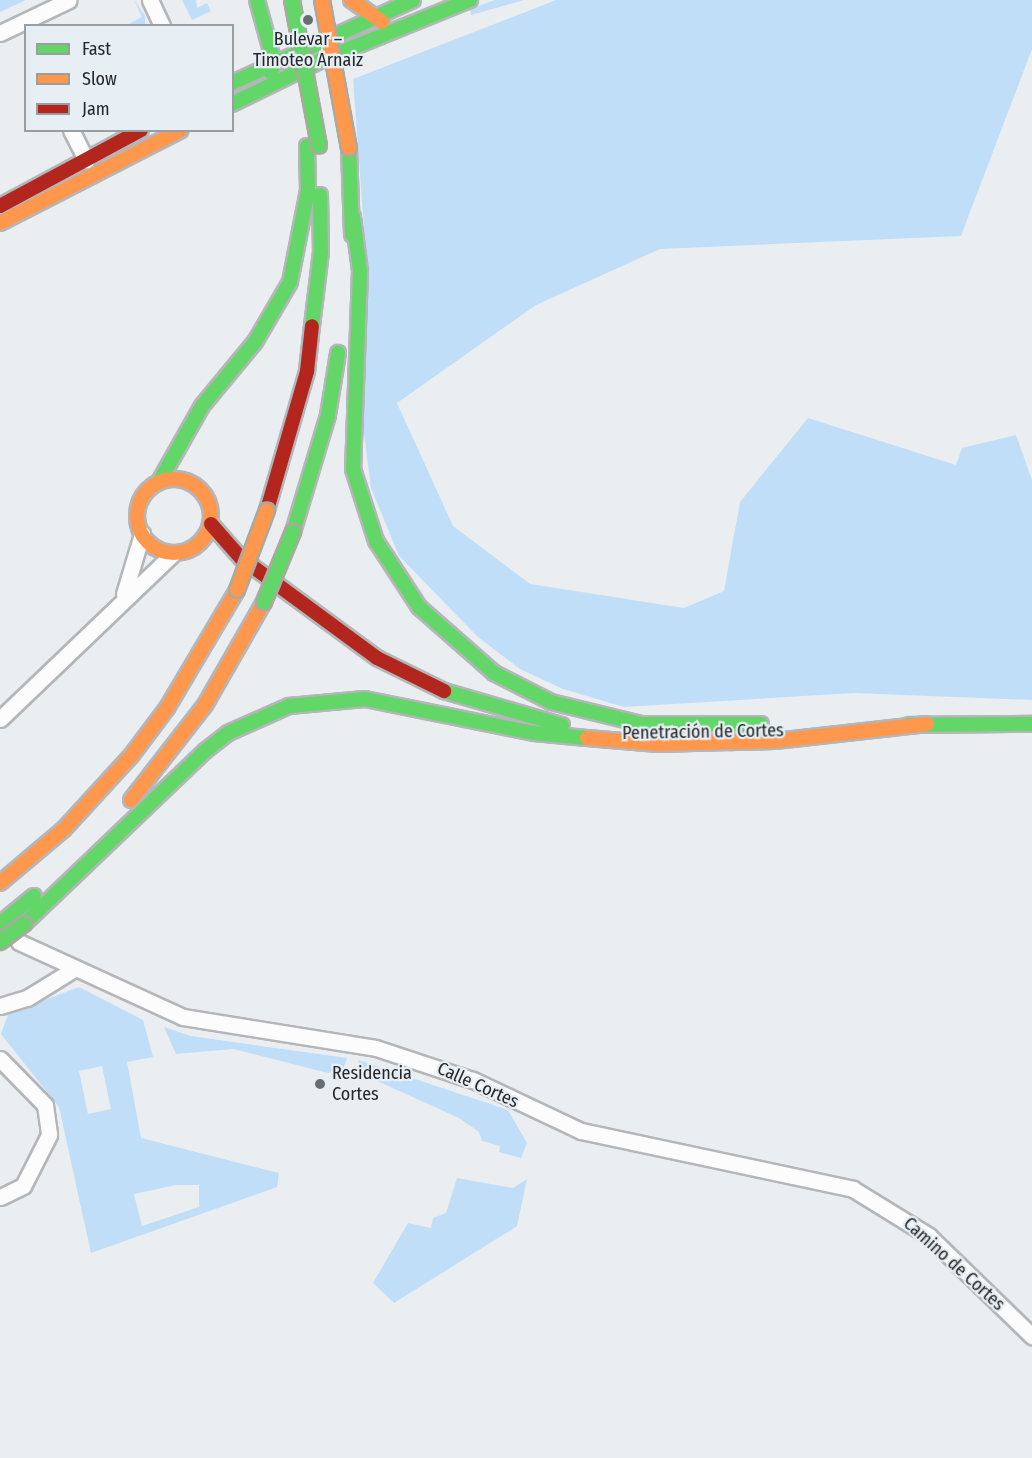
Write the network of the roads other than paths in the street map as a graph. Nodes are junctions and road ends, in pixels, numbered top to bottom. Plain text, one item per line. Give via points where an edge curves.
1 (69, 0) edge
2 (150, 0) edge
3 (257, 0) edge
4 (281, 0) edge
5 (292, 0) edge
6 (322, 0) edge
7 (351, 0) edge
8 (413, 0) edge
9 (457, 0) edge
10 (470, 0) edge
11 (373, 16) junction
12 (31, 24) edge
13 (161, 24) edge
14 (22, 30) edge
15 (0, 33) edge
16 (274, 62) junction
17 (234, 82) edge
18 (234, 96) edge
19 (234, 103) edge
20 (72, 132) edge
21 (137, 132) edge
22 (164, 132) edge
23 (177, 132) edge
24 (313, 146) junction
25 (144, 150) junction
26 (86, 160) junction
27 (0, 206) edge
28 (353, 217) junction
29 (0, 223) edge
30 (159, 482) junction
31 (211, 524) junction
32 (142, 534) junction
33 (198, 545) junction
34 (174, 553) junction
35 (241, 558) junction
36 (122, 598) junction
37 (0, 719) edge
38 (927, 724) junction
39 (1032, 724) edge
40 (0, 883) edge
41 (5, 920) edge
42 (0, 942) edge
43 (19, 942) dead end
44 (75, 969) junction
45 (0, 1006) edge
46 (0, 1059) edge
47 (840, 1184) joint
48 (0, 1197) edge
49 (1032, 1336) edge

1 - 12 street
2 - 13 street
3 - 16 main road
4 - 24 main road
5 - 24 main road, bridge
6 - 28 main road, bridge via 349,148
7 - 11 main road
8 - 11 main road
9 - 11 main road via 396,22
10 - 19 main road via 322,60
11 - 16 main road
14 - 15 street
16 - 17 main road
16 - 18 main road via 273,72
20 - 26 street
21 - 26 main road
22 - 25 main road
23 - 25 main road
24 - 30 main road via 290,282 255,342 202,406
24 - 40 main road, bridge via 321,252 307,371 267,510 237,590 168,708 131,756 64,829
25 - 29 main road
26 - 27 main road
28 - 38 main road via 360,279 353,469 376,541 419,607 454,643 494,673 581,712 641,724
28 - 41 main road, bridge via 328,415 293,532 264,602 176,746 123,809
30 - 31 main road via 193,483 209,501
30 - 32 main road via 137,510
31 - 33 main road
31 - 35 main road, Penetración de Cortes
32 - 34 main road via 155,548
32 - 36 street
33 - 34 main road
33 - 35 main road, Penetración de Cortes
34 - 36 street
35 - 38 main road, Penetración de Cortes via 377,658 457,697 547,723 646,736
36 - 37 street via 88,638
38 - 39 main road, Penetración de Cortes
38 - 42 main road, bridge via 775,741 658,744 534,733 366,699 310,701 228,733
43 - 44 street, Calle Cortes
44 - 45 street via 27,998
44 - 47 street, Calle Cortes via 183,1017 356,1042 428,1063 581,1131
46 - 48 street via 45,1105 49,1135 23,1186
47 - 49 street, Camino de Cortes via 888,1207 929,1236

